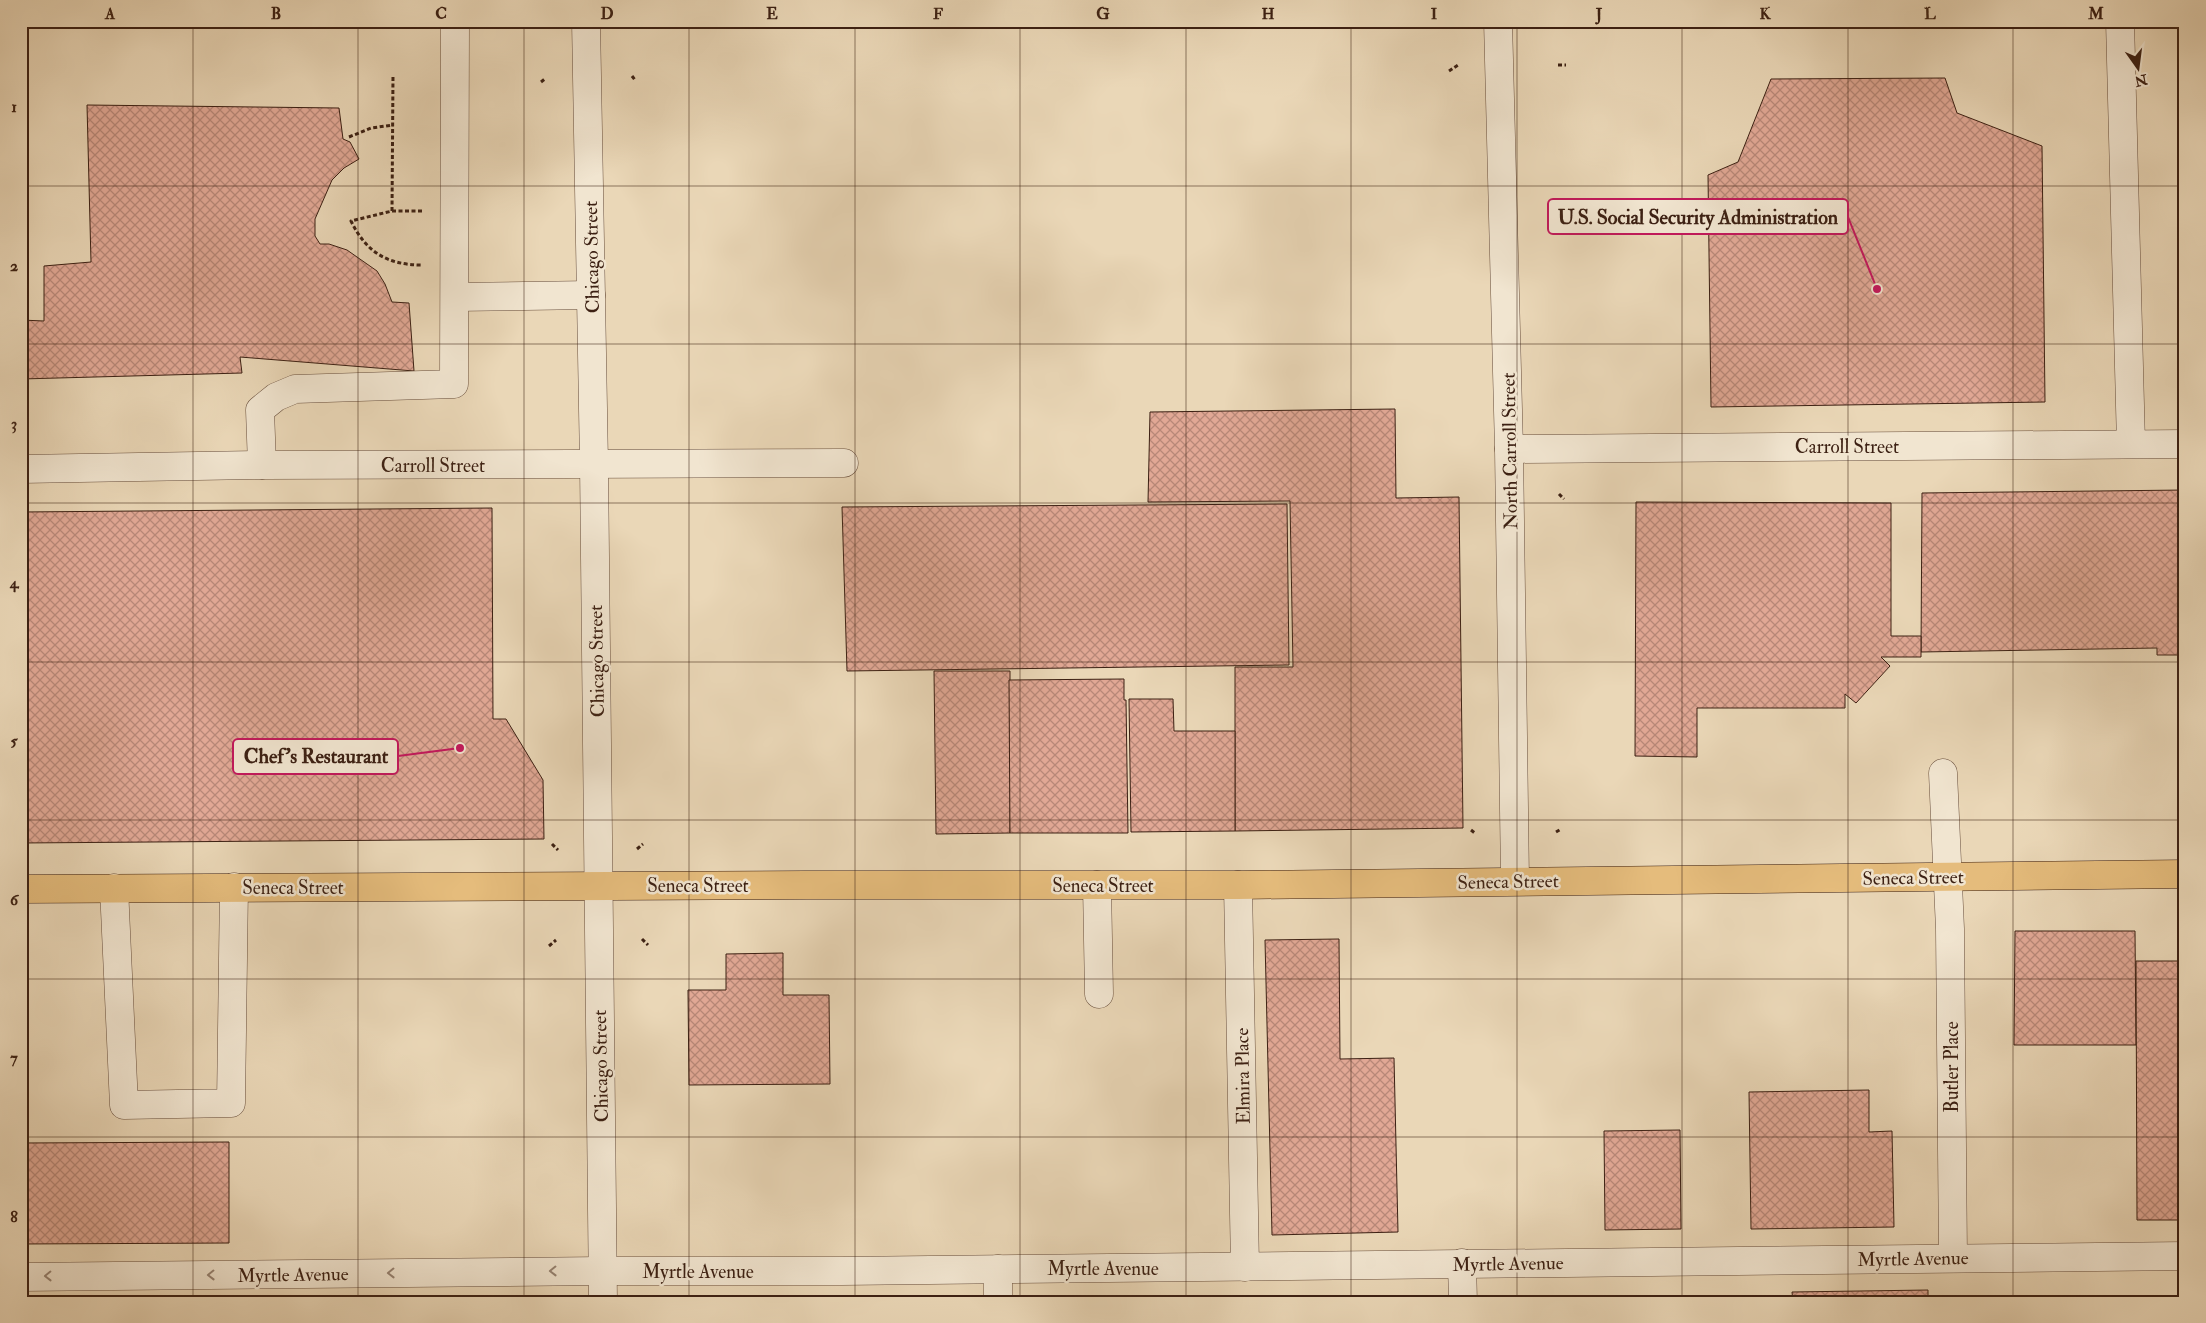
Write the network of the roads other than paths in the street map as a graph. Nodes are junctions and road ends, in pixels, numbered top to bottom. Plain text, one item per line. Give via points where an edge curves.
1 (455, 21) edge
2 (586, 21) edge
3 (1498, 21) edge
4 (2120, 21) edge
5 (591, 295) junction
6 (454, 297) junction
7 (2131, 444) junction
8 (2185, 444) edge
9 (1509, 449) junction
10 (594, 464) junction
11 (844, 464) dead end
12 (262, 465) junction
13 (21, 469) edge
14 (1943, 773) dead end
15 (2185, 874) edge
16 (1948, 877) junction
17 (1515, 881) junction
18 (1097, 885) junction
19 (1238, 885) junction
20 (598, 886) junction
21 (234, 887) junction
22 (114, 888) junction
23 (21, 889) edge
24 (1099, 994) dead end
25 (2185, 1256) edge
26 (1953, 1258) junction
27 (1462, 1263) junction
28 (1245, 1267) junction
29 (998, 1269) junction
30 (602, 1271) junction
31 (21, 1277) edge
32 (602, 1302) edge
33 (998, 1302) edge
34 (1463, 1302) edge

1 - 6 street
2 - 5 street, Chicago Street
3 - 9 street, North Carroll Street
4 - 7 street
5 - 6 street
5 - 10 street, Chicago Street
6 - 12 street via 454,384 296,389 276,397 260,410
7 - 8 street, Carroll Street
7 - 9 street, Carroll Street
9 - 17 street, North Carroll Street
10 - 11 street, Carroll Street
10 - 12 street, Carroll Street
10 - 20 street, Chicago Street
12 - 13 street, Carroll Street
14 - 16 street, Butler Place
15 - 16 main road, Seneca Street
16 - 17 main road, Seneca Street
16 - 26 street, Butler Place
17 - 19 main road, Seneca Street
18 - 19 main road, Seneca Street
18 - 20 main road, Seneca Street
18 - 24 street
19 - 28 street, Elmira Place
20 - 21 main road, Seneca Street
20 - 30 street, Chicago Street
21 - 22 main road, Seneca Street
21 - 22 street via 231,1103 124,1105
22 - 23 main road, Seneca Street
25 - 26 street, Myrtle Avenue
26 - 27 street, Myrtle Avenue
27 - 28 street, Myrtle Avenue
27 - 34 street
28 - 29 street, Myrtle Avenue
29 - 30 street, Myrtle Avenue
29 - 33 street
30 -> 31 street, Myrtle Avenue
30 - 32 street, Chicago Street

